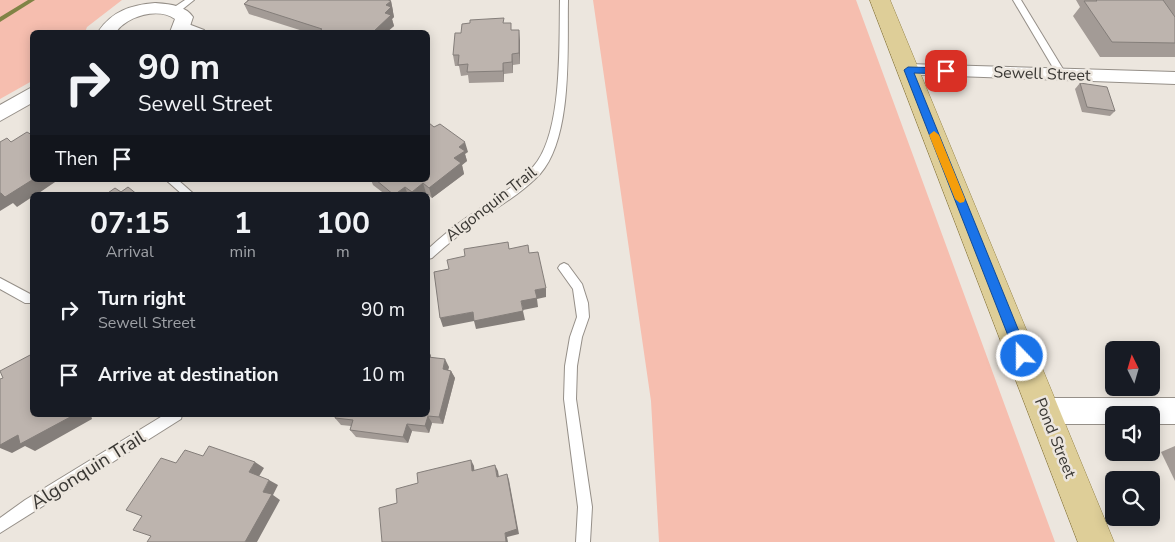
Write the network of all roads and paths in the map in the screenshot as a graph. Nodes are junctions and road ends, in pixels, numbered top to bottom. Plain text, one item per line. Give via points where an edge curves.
1 (564, 0) edge
2 (880, 0) edge
3 (1017, 0) edge
4 (182, 17) edge
5 (108, 30) edge
6 (198, 30) edge
7 (908, 70) junction
8 (1061, 74) junction
9 (1175, 78) edge
10 (30, 95) edge
11 (0, 114) edge
12 (174, 182) edge
13 (186, 192) edge
14 (430, 253) edge
15 (564, 268) dead end
16 (0, 283) edge
17 (29, 299) dead end
18 (1175, 411) edge
19 (1044, 412) junction
20 (173, 417) edge
21 (0, 526) edge
22 (583, 542) edge
23 (1096, 542) edge

1 - 14 lane, Algonquin Trail via 560,106 543,163 518,187
2 - 7 main road, Pond Street
3 - 8 lane
4 - 5 street via 163,6 137,10 114,22
4 - 6 lane
7 - 8 street, Sewell Street
7 - 19 main road, Pond Street
8 - 9 street, Sewell Street
10 - 11 street
12 - 13 lane
15 - 22 lane via 578,287 583,317 571,366 570,400 585,507
16 - 17 lane
18 - 19 street
19 - 23 main road, Pond Street
20 - 21 lane, Algonquin Trail

